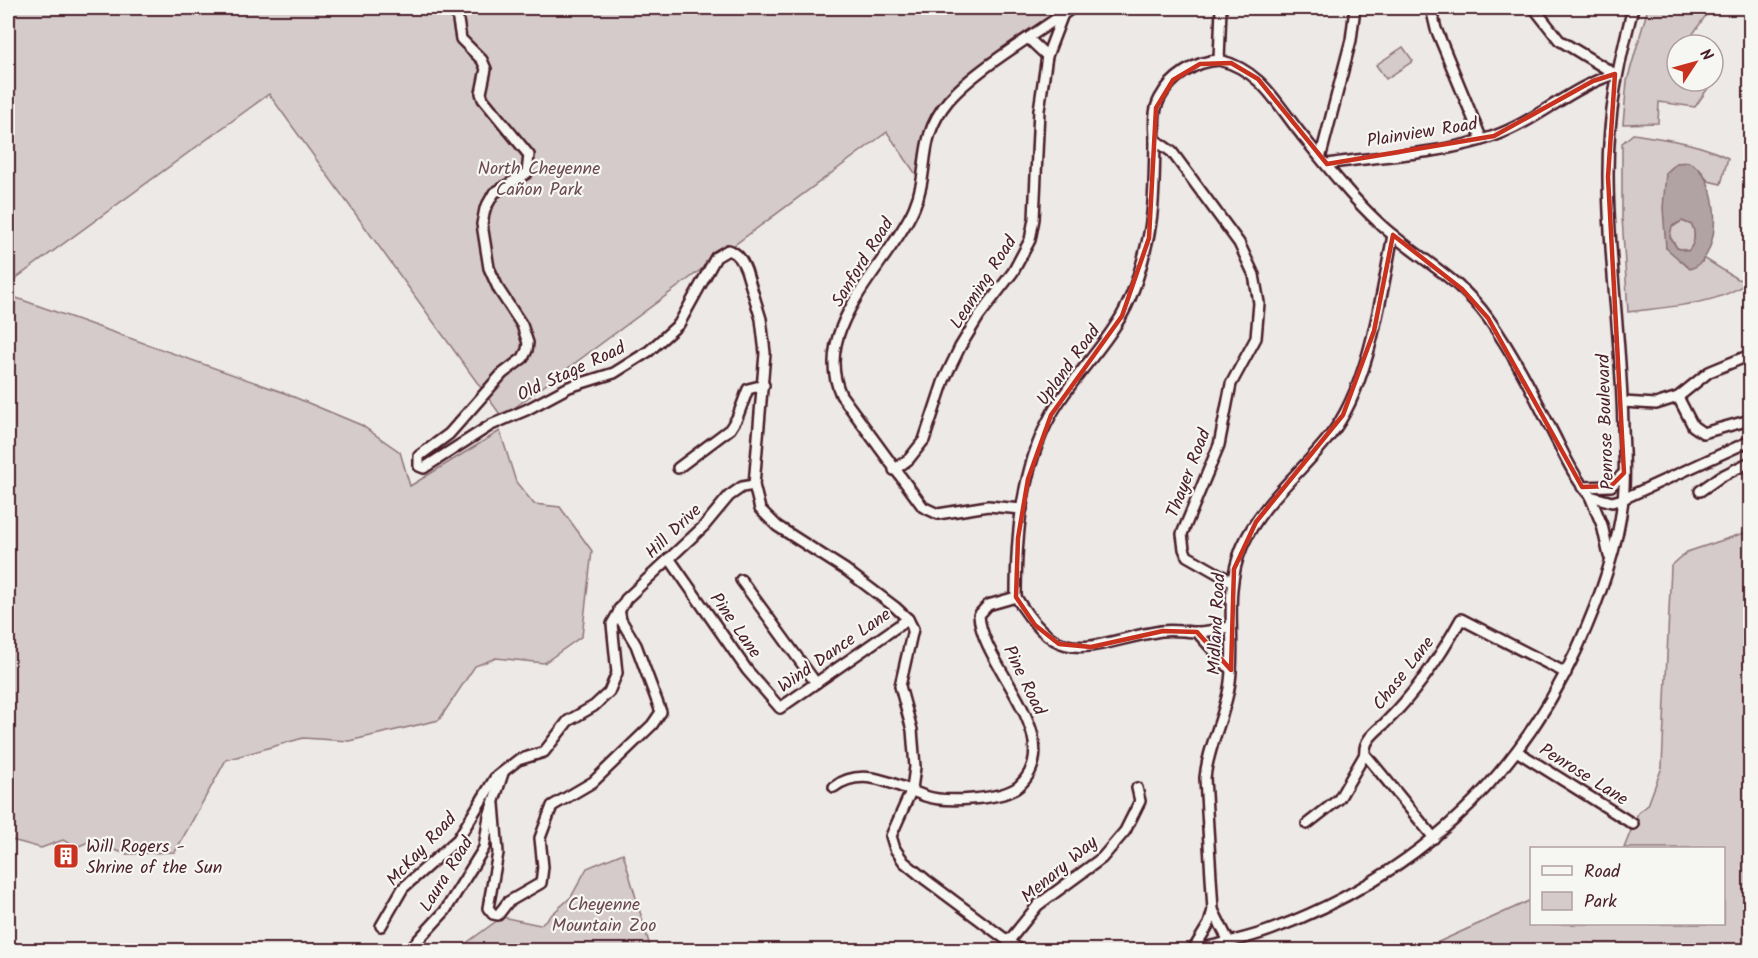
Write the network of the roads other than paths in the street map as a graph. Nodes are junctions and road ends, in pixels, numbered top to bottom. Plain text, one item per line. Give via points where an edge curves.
1 (456, 8) edge
2 (1072, 8) edge
3 (1221, 8) edge
4 (1355, 8) edge
5 (1431, 8) edge
6 (1534, 8) edge
7 (1633, 8) edge
8 (1063, 14) junction
9 (1029, 39) junction
10 (1047, 56) junction
11 (1219, 60) junction
12 (1615, 74) junction
13 (1155, 140) junction
14 (1482, 140) junction
15 (1321, 155) junction
16 (1327, 164) junction
17 (1393, 235) junction
18 (1750, 355) edge
19 (764, 385) junction
20 (1678, 397) junction
21 (1623, 402) junction
22 (1750, 420) edge
23 (1750, 441) edge
24 (1750, 462) edge
25 (678, 468) dead end
26 (894, 470) junction
27 (1624, 473) junction
28 (754, 485) junction
29 (1582, 487) junction
30 (1700, 491) dead end
31 (1590, 496) junction
32 (1623, 500) junction
33 (1022, 509) junction
34 (1610, 557) junction
35 (669, 558) junction
36 (741, 580) dead end
37 (1231, 581) junction
38 (1016, 597) junction
39 (619, 609) junction
40 (908, 619) junction
41 (1230, 627) junction
42 (1197, 632) junction
43 (1231, 670) junction
44 (1566, 673) junction
45 (816, 683) junction
46 (780, 708) joint
47 (1518, 752) junction
48 (1365, 754) junction
49 (503, 771) junction
50 (834, 787) dead end
51 (1137, 788) dead end
52 (912, 789) junction
53 (494, 804) junction
54 (1307, 824) dead end
55 (1633, 824) dead end
56 (1434, 838) junction
57 (1213, 910) junction
58 (381, 926) dead end
59 (1008, 942) junction
60 (1229, 942) junction
61 (409, 951) edge
62 (1020, 951) edge
63 (1194, 951) edge

1 - 19 street, Old Stage Road via 461,39 486,69 483,99 529,155 527,173 494,193 482,224 489,268 528,343 518,363 502,374 449,434 419,456 419,466 424,468 491,425 568,387 614,373 641,356 678,324 716,257 728,250 742,261 761,319
2 - 8 street, Sanford Road
3 - 11 street
4 - 15 street via 1351,40
5 - 14 street
6 - 12 street via 1559,40
7 - 12 street, Penrose Boulevard
8 - 9 street, Sanford Road
8 - 10 street, Leaming Road
9 - 10 street
9 - 26 street, Sanford Road via 971,80 942,110 926,144 914,207 864,285 835,346 832,366 841,395
10 - 26 street, Leaming Road via 1030,240 952,363 924,440
11 - 13 street, Upland Road via 1190,69 1165,90 1154,118
11 - 15 street via 1258,79
12 - 14 street, Plainview Road via 1593,81 1507,131
12 - 21 street, Penrose Boulevard via 1608,177
13 - 33 street, Upland Road via 1152,223 1138,275 1117,324 1051,415 1028,479
13 - 37 street, Thayer Road via 1172,152 1230,230 1245,255 1257,288 1256,338 1231,384 1219,445 1182,534 1187,556
14 - 16 street, Plainview Road
15 - 16 street
16 - 17 street
17 - 29 street via 1462,289 1488,318
17 - 37 street, Midland Road via 1374,331 1350,400 1329,437 1256,522
18 - 20 street via 1709,372
19 - 25 street via 748,389 730,429
19 - 28 street, Old Stage Road
20 - 21 street via 1656,404
20 - 22 street via 1693,426 1703,434
21 - 27 street, Penrose Boulevard
23 - 32 street
24 - 30 street
26 - 33 street, Sanford Road via 917,502 938,514 988,506
27 - 29 street via 1611,486
27 - 32 street, Penrose Boulevard
28 - 35 street, Hill Drive via 735,491
28 - 40 street, Old Stage Road via 760,509 768,518 846,570
29 - 31 street
31 - 32 street
31 - 34 street
32 - 34 street, Penrose Boulevard
33 - 38 street, Upland Road
34 - 44 street, Penrose Boulevard via 1592,615
35 - 39 street, Hill Drive
35 - 46 street, Pine Lane via 742,664
36 - 45 street
37 - 41 street, Midland Road
38 - 42 street via 1043,633 1069,646 1102,645 1163,631
38 - 52 street, Pine Road via 984,608 980,621 1029,725 1035,754 1031,772 1011,792 991,797 935,799
39 - 49 street, McKay Road via 612,624 617,673 609,692 568,721 544,752 518,760
39 - 53 street via 661,712 593,782 552,806 540,838 541,883 508,902 498,915 488,908 498,853
40 - 45 street, Wind Dance Lane
40 - 52 street via 913,636 900,686 915,746
41 - 42 street
41 - 43 street, Midland Road
42 - 43 street
43 - 57 street, Midland Road via 1205,778
44 - 47 street, Penrose Boulevard
44 - 48 street, Chase Lane via 1461,619 1412,694 1370,738
45 - 46 street, Wind Dance Lane
47 - 55 street, Penrose Lane
47 - 56 street, Penrose Boulevard
48 - 54 street via 1339,799
48 - 56 street
49 - 53 street, Laura Road
49 - 58 street, McKay Road via 458,838 404,888
50 - 52 street, Pine Road via 849,779 871,778
51 - 59 street, Menary Way via 1140,801 1115,844 1088,870 1038,905
52 - 59 street via 891,836 898,856
53 - 61 street, Laura Road via 484,848 445,910
56 - 60 street, Penrose Boulevard via 1336,901 1271,930
57 - 60 street, Midland Road
57 - 63 street, Midland Road
59 - 62 street
60 - 63 street, Penrose Boulevard

